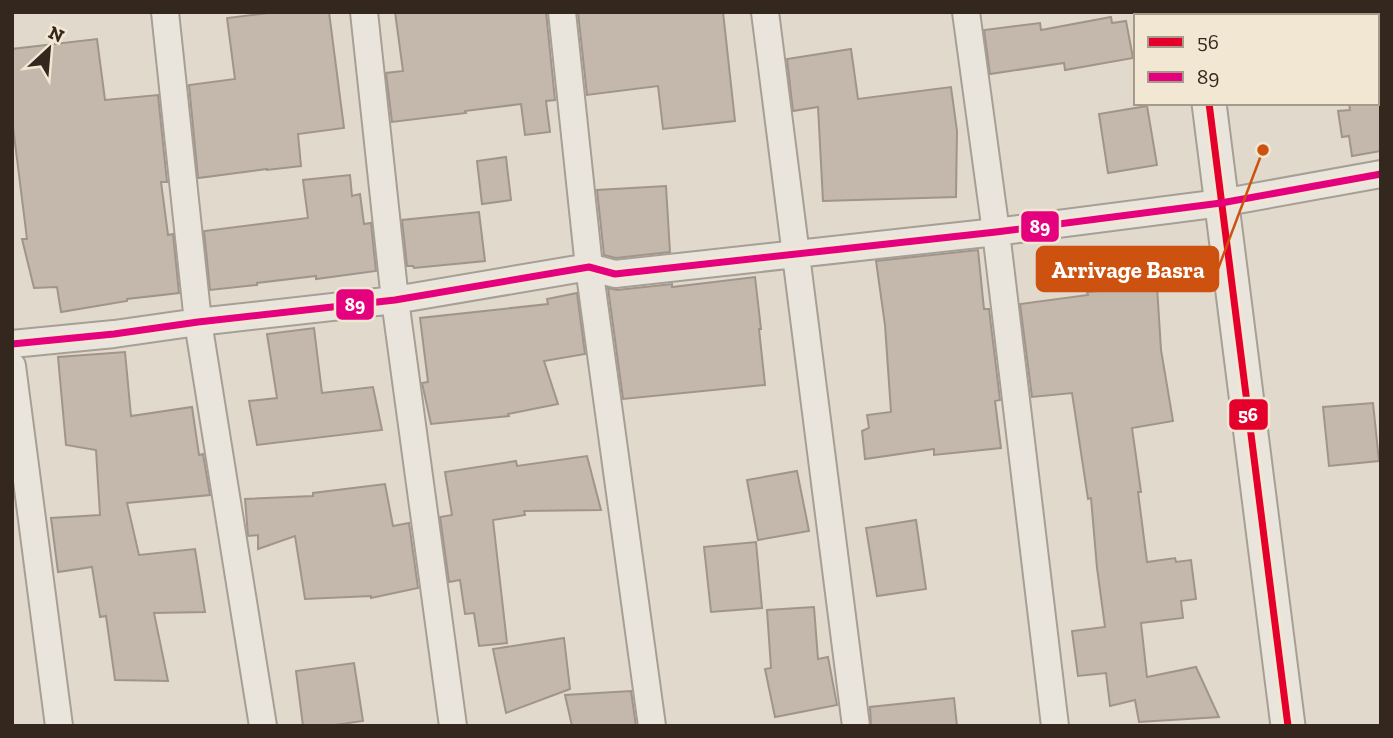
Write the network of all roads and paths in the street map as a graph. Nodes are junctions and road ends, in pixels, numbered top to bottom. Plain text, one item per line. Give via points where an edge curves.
1 (165, 12) edge
2 (364, 12) edge
3 (562, 12) edge
4 (765, 12) edge
5 (966, 12) edge
6 (1209, 105) edge
7 (1381, 174) edge
8 (1221, 202) junction
9 (996, 232) junction
10 (796, 254) junction
11 (589, 267) junction
12 (395, 300) junction
13 (198, 323) junction
14 (12, 344) edge
15 (12, 366) edge
16 (59, 726) edge
17 (262, 726) edge
18 (453, 726) edge
19 (652, 726) edge
20 (856, 726) edge
21 (1055, 726) edge
22 (1288, 726) edge

1 - 13 street
2 - 12 street
3 - 11 street
4 - 10 street
5 - 9 street
6 - 8 street
7 - 8 street
8 - 9 street
8 - 22 street
9 - 10 street
9 - 21 street
10 - 11 street via 615,274
10 - 20 street
11 - 12 street
11 - 19 street
12 - 13 street
12 - 18 street
13 - 14 street
13 - 17 street
15 - 16 street

